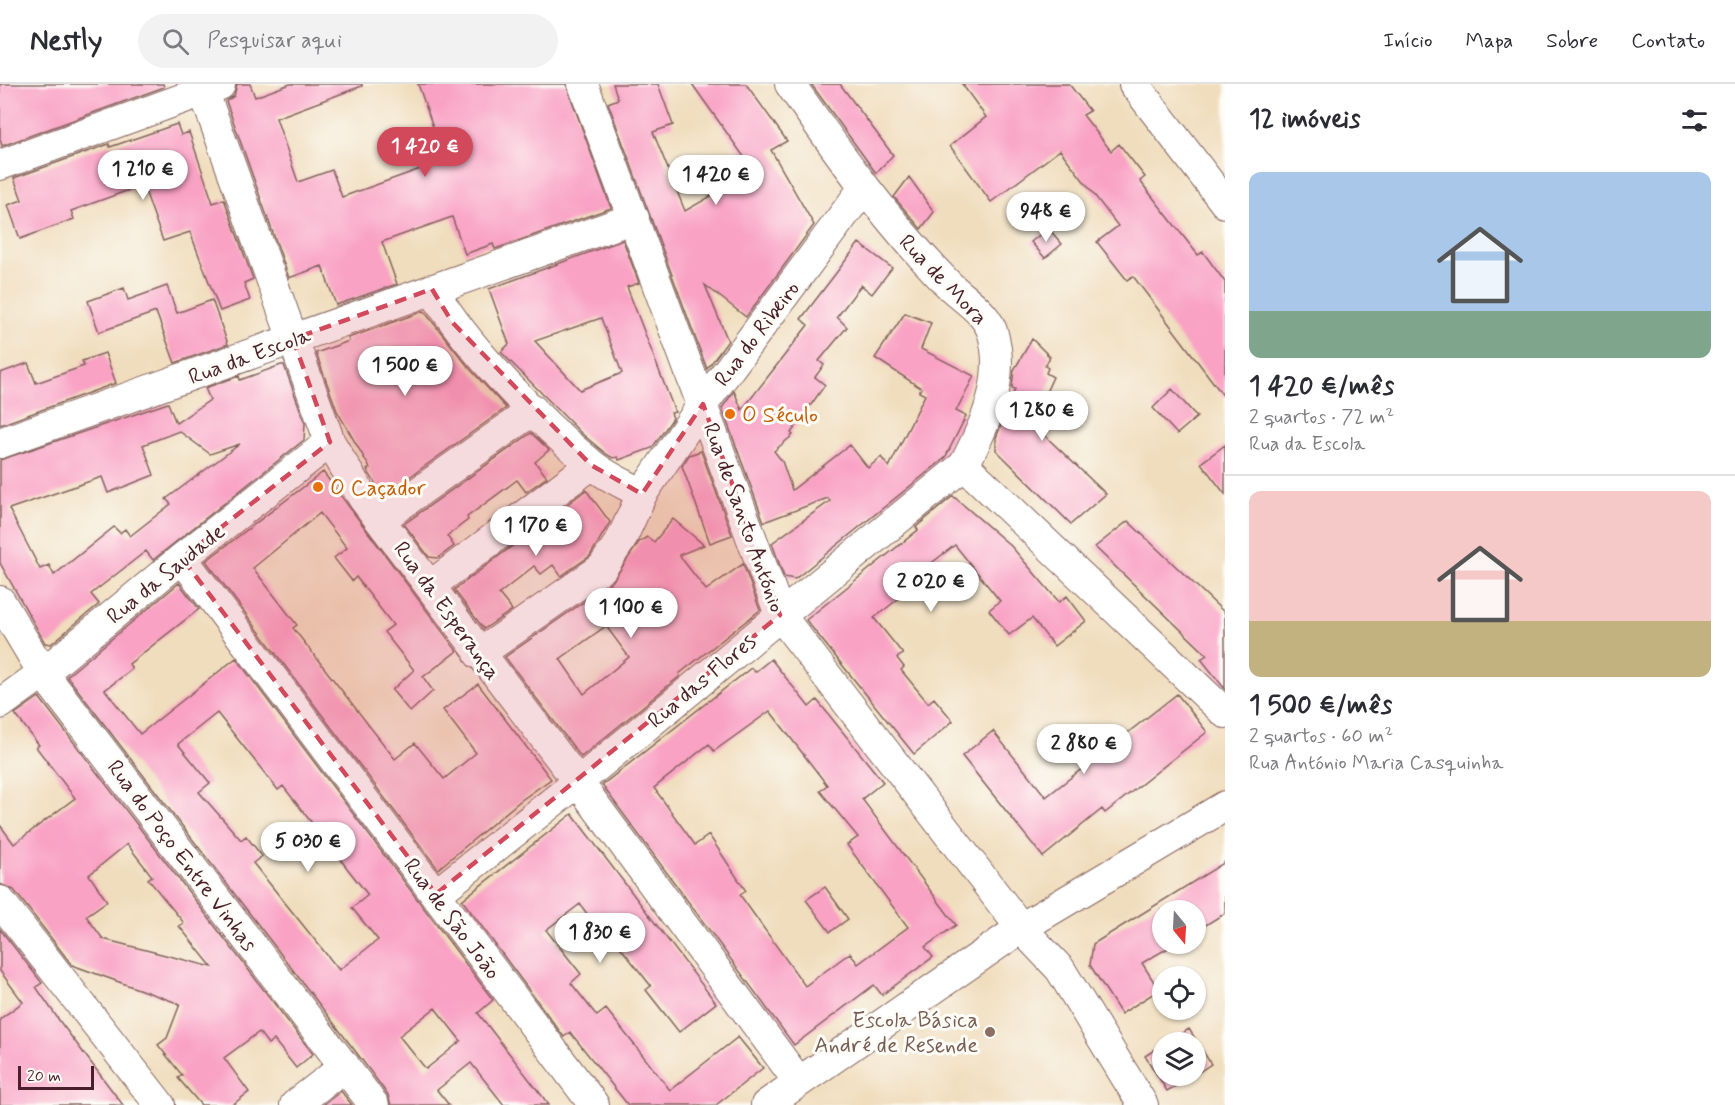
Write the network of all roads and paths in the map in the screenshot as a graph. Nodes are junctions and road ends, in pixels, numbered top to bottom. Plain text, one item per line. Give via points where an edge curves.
1 (583, 84) edge
2 (790, 84) edge
3 (1134, 84) edge
4 (208, 86) edge
5 (0, 165) edge
6 (863, 189) junction
7 (1225, 203) edge
8 (634, 218) junction
9 (432, 290) junction
10 (293, 339) junction
11 (703, 404) junction
12 (533, 410) junction
13 (330, 442) junction
14 (0, 443) edge
15 (591, 465) junction
16 (964, 465) junction
17 (642, 494) junction
18 (381, 519) junction
19 (182, 558) junction
20 (430, 586) junction
21 (0, 601) edge
22 (780, 615) junction
23 (479, 654) junction
24 (43, 673) junction
25 (0, 704) edge
26 (1225, 713) edge
27 (578, 782) junction
28 (1225, 806) edge
29 (436, 894) junction
30 (0, 901) edge
31 (1021, 928) junction
32 (345, 1066) junction
33 (798, 1081) junction
34 (160, 1105) edge
35 (295, 1105) edge
36 (374, 1105) edge
37 (594, 1105) edge
38 (766, 1105) edge
39 (1143, 1105) edge

1 - 8 street, Rua de Santo António
2 - 6 street, Rua de Mora
3 - 7 street
4 - 5 street
4 - 10 street, Rua da Esperança
6 - 11 street, Rua do Ribeiro
6 - 16 street, Rua de Mora via 914,250 987,319 990,327 996,360 989,413
8 - 9 street, Rua da Escola
8 - 11 street, Rua de Santo António
9 - 10 street, Rua da Escola
9 - 12 street via 452,322
10 - 13 street, Rua da Esperança
10 - 14 street, Rua da Escola
11 - 17 street, Rua do Ribeiro
11 - 22 street, Rua de Santo António
12 - 15 street
12 - 18 street
13 - 18 street, Rua da Esperança via 363,498
13 - 19 street, Rua da Saudade
15 - 17 street
15 - 20 street
16 - 22 street, Rua das Flores
16 - 26 street
17 - 23 street, Rua do Ribeiro via 621,540 602,568
18 - 20 street, Rua da Esperança
19 - 24 street, Rua da Saudade
19 - 29 street, Rua de São João
20 - 23 street, Rua da Esperança
21 - 24 street, Rua do Poço Entre Vinhas
22 - 27 street, Rua das Flores
22 - 31 street, Rua de Santo António
23 - 27 street, Rua da Esperança
24 - 25 street, Rua da Saudade
24 - 32 street, Rua do Poço Entre Vinhas
27 - 29 street, Rua das Flores
27 - 33 street, Rua da Esperança
28 - 31 street
29 - 37 street, Rua de São João
30 - 34 street
31 - 33 street
31 - 39 street, Rua de Santo António via 1060,969
32 - 35 street
32 - 36 street, Rua do Poço Entre Vinhas
33 - 38 street

